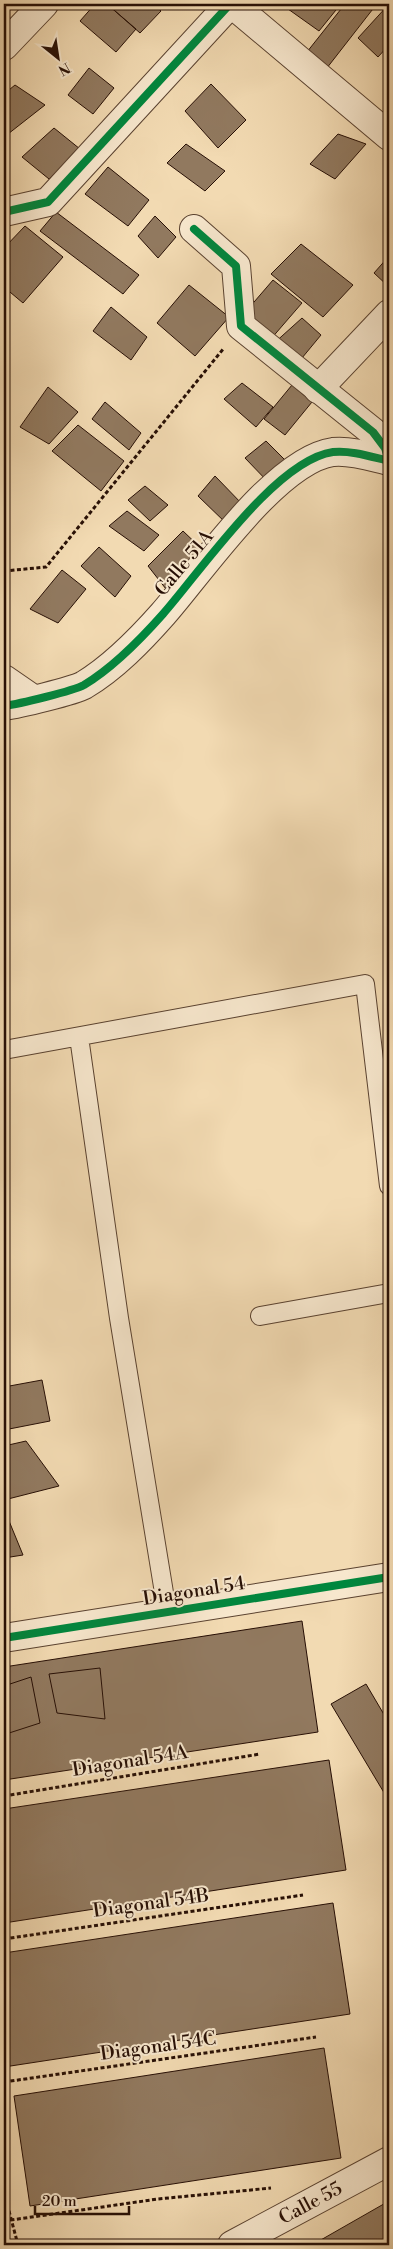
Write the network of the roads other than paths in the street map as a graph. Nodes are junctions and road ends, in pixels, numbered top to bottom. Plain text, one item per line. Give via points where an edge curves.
1 (44, 4) edge
2 (231, 4) edge
3 (4, 46) edge
4 (389, 136) edge
5 (4, 212) edge
6 (194, 229) dead end
7 (389, 314) edge
8 (318, 389) junction
9 (389, 461) edge
10 (4, 679) edge
11 (33, 699) junction
12 (4, 706) edge
13 (78, 1037) junction
14 (4, 1050) edge
15 (389, 1186) edge
16 (389, 1293) edge
17 (260, 1316) dead end
18 (389, 1577) edge
19 (166, 1611) junction
20 (4, 1638) edge
21 (389, 2161) edge
22 (232, 2245) edge

1 - 3 street
2 - 4 street
2 - 5 street via 48,202
6 - 8 street via 236,266 241,326
7 - 8 street
8 - 9 street via 373,432
9 - 11 street, Calle 51A via 333,452 304,463 272,488 242,520 125,654 83,686
10 - 11 street
11 - 12 street, Calle 51A
13 - 14 lane
13 - 15 lane via 365,984
13 - 19 lane
16 - 17 lane
18 - 19 street, Diagonal 54
19 - 20 street, Diagonal 54
21 - 22 street, Calle 55

